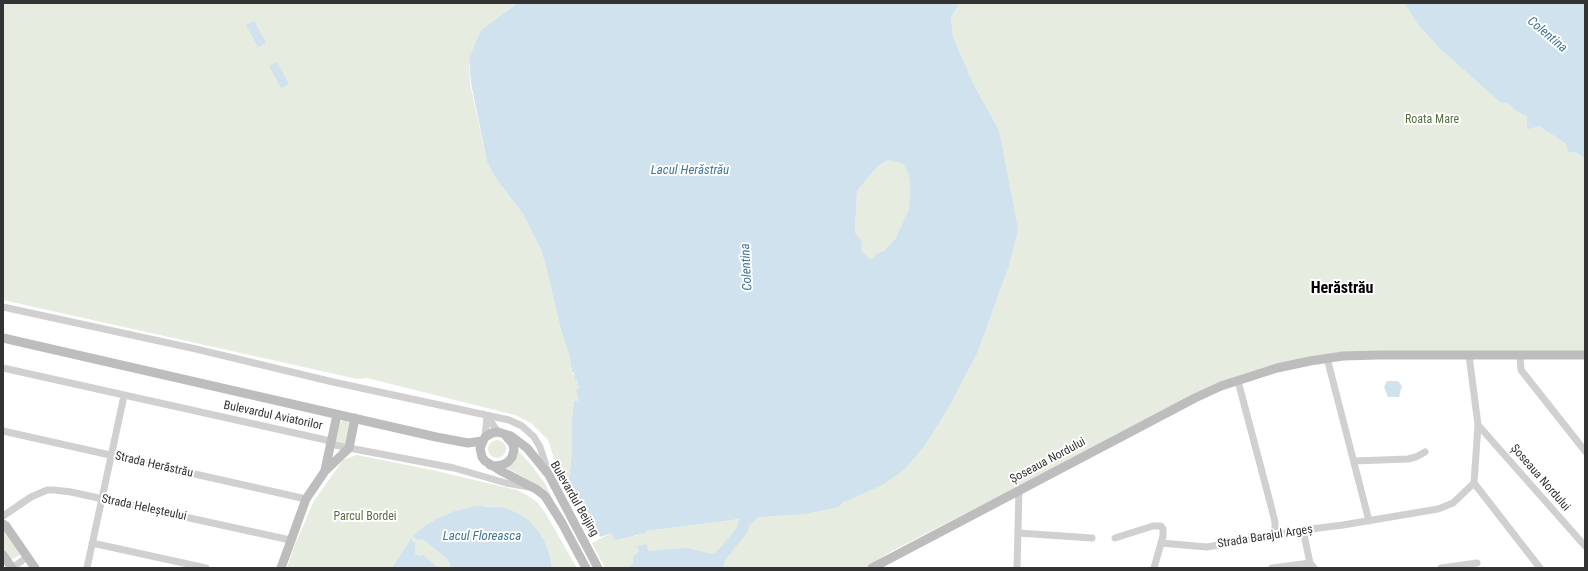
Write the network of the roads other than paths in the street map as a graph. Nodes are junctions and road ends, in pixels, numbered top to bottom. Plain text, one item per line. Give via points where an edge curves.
1 (3, 307) edge
2 (3, 338) edge
3 (1469, 355) junction
4 (1520, 355) junction
5 (1585, 355) edge
6 (1327, 358) junction
7 (3, 368) edge
8 (1238, 381) junction
9 (124, 396) junction
10 (341, 415) junction
11 (487, 416) junction
12 (355, 418) junction
13 (1478, 425) junction
14 (3, 431) edge
15 (501, 433) junction
16 (483, 439) junction
17 (332, 443) junction
18 (468, 443) junction
19 (349, 448) junction
20 (1585, 451) edge
21 (480, 452) junction
22 (1425, 452) dead end
23 (111, 455) junction
24 (1354, 462) junction
25 (489, 464) junction
26 (325, 471) junction
27 (549, 476) junction
28 (1474, 483) junction
29 (536, 489) junction
30 (1019, 490) junction
31 (102, 499) junction
32 (306, 499) junction
33 (3, 516) edge
34 (1368, 521) junction
35 (3, 524) edge
36 (1303, 530) junction
37 (1018, 533) junction
38 (1275, 534) junction
39 (1092, 538) dead end
40 (1116, 538) dead end
41 (290, 540) junction
42 (92, 543) junction
43 (1161, 543) junction
44 (1585, 546) edge
45 (3, 555) edge
46 (27, 557) junction
47 (1477, 563) dead end
48 (1312, 565) edge
49 (12, 568) edge
50 (35, 568) edge
51 (86, 568) edge
52 (206, 568) edge
53 (281, 568) edge
54 (586, 568) edge
55 (598, 568) edge
56 (872, 568) edge
57 (1017, 568) edge
58 (1154, 568) edge
59 (1272, 568) edge
60 (1441, 568) edge
61 (1540, 568) edge

1 - 11 street
2 - 10 main road, Bulevardul Aviatorilor
3 - 4 main road, Șoseaua Nordului
3 - 6 main road, Șoseaua Nordului
3 - 13 street
4 - 5 main road, Șoseaua Nordului
4 - 20 street via 1521,370
6 - 8 main road, Șoseaua Nordului via 1277,368
6 - 24 street
7 - 9 street, Bulevardul Aviatorilor
8 - 30 main road, Șoseaua Nordului via 1195,398
8 - 38 street via 1275,522
9 - 17 street, Bulevardul Aviatorilor
9 - 23 street
10 - 12 main road, Bulevardul Beijing
10 - 17 main road
11 - 15 street
11 - 16 street
11 - 27 street via 515,422 528,431 540,447
12 - 18 main road, Bulevardul Beijing
12 - 19 main road
13 - 28 street
13 - 44 street, Șoseaua Nordului
14 - 23 street, Strada Herăstrău
15 - 16 main road, Bulevardul Beijing via 492,433
15 - 25 main road via 513,444 512,457 502,465
15 - 27 main road, Bulevardul Beijing via 523,443
16 - 18 main road, Bulevardul Beijing
16 - 21 main road
17 - 19 street, Bulevardul Aviatorilor
17 - 26 main road
18 - 21 main road, Bulevardul Beijing
19 - 26 main road
19 - 29 street, Bulevardul Aviatorilor via 454,468
21 - 25 main road, Bulevardul Beijing
22 - 24 street via 1412,458
23 - 31 street
23 - 32 street, Strada Herăstrău
24 - 34 street
25 - 29 main road, Bulevardul Beijing
26 - 32 main road
27 - 55 main road, Bulevardul Beijing
28 - 34 street via 1447,506
28 - 61 street
29 - 54 main road, Bulevardul Beijing via 548,499
30 - 37 street
30 - 56 main road, Șoseaua Nordului
31 - 33 street, Strada Heleșteului via 47,490 31,497
31 - 41 street, Strada Heleșteului
31 - 42 street
32 - 41 main road
34 - 36 street, Strada Barajul Argeș
35 - 46 main road
36 - 38 street, Strada Barajul Argeș
36 - 48 street
37 - 39 street
37 - 57 street
38 - 43 street, Strada Barajul Argeș via 1207,546
40 - 43 street via 1160,526 1163,529
41 - 53 main road
42 - 51 street
42 - 52 street
43 - 58 street
45 - 49 main road
46 - 49 street
46 - 50 main road
47 - 60 street
48 - 59 street

